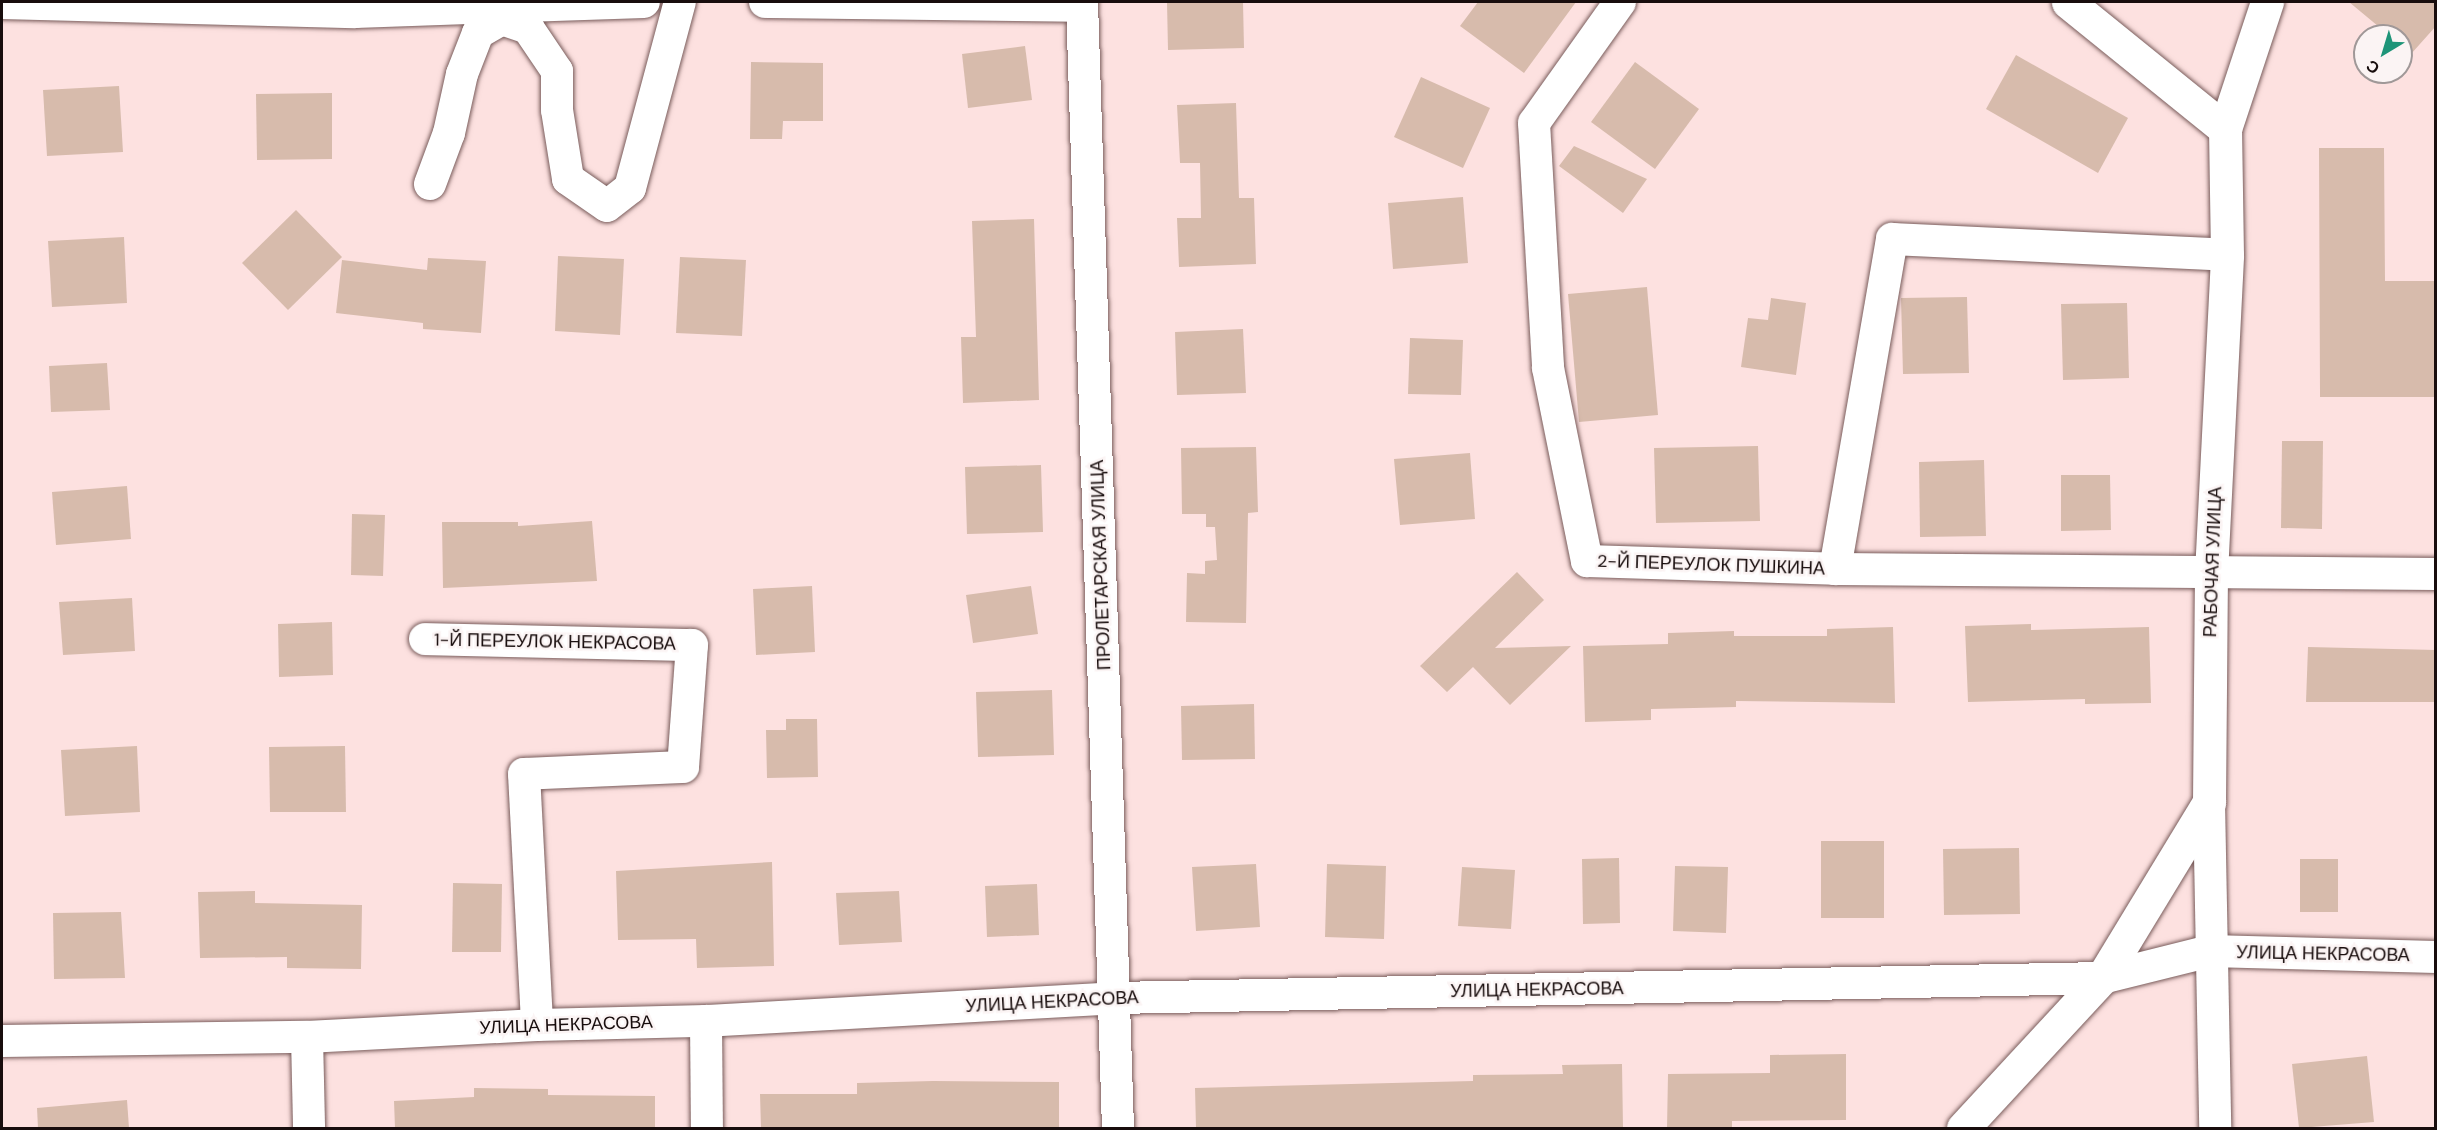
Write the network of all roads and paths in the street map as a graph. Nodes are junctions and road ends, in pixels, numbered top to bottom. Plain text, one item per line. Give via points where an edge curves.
1 (644, 2) edge
2 (680, 2) edge
3 (765, 2) edge
4 (1620, 2) edge
5 (2068, 2) edge
6 (2267, 2) edge
7 (2, 3) edge
8 (1082, 4) edge
9 (355, 7) edge
10 (2225, 129) junction
11 (430, 184) dead end
12 (2227, 255) junction
13 (1836, 569) junction
14 (2211, 573) junction
15 (2436, 574) edge
16 (425, 639) dead end
17 (2209, 802) junction
18 (2210, 951) junction
19 (2436, 957) edge
20 (2103, 978) junction
21 (1116, 998) junction
22 (706, 1021) junction
23 (537, 1025) junction
24 (307, 1037) junction
25 (2, 1041) edge
26 (309, 1128) edge
27 (707, 1128) edge
28 (1118, 1128) edge
29 (1963, 1128) edge
30 (2215, 1128) edge

1 - 9 street
2 - 11 street via 630,188 607,206 568,178 557,110 557,71 528,28 502,19 478,33
3 - 8 street
4 - 13 street, 2-Й ПЕРЕУЛОК ПУШКИНА via 1534,123 1548,368 1587,561
5 - 10 street
6 - 10 street, РАБОЧАЯ УЛИЦА
7 - 9 street
8 - 21 street, ПРОЛЕТАРСКАЯ УЛИЦА
10 - 12 street, РАБОЧАЯ УЛИЦА
12 - 13 street via 1892,239
12 - 14 street, РАБОЧАЯ УЛИЦА
13 - 14 street, 2-Й ПЕРЕУЛОК ПУШКИНА
14 - 15 street, 2-Й ПЕРЕУЛОК ПУШКИНА
14 - 17 street, РАБОЧАЯ УЛИЦА
16 - 23 street, 1-Й ПЕРЕУЛОК НЕКРАСОВА via 692,645 683,767 524,774
17 - 18 street, РАБОЧАЯ УЛИЦА
17 - 20 street
18 - 19 street, УЛИЦА НЕКРАСОВА
18 - 20 street, УЛИЦА НЕКРАСОВА
18 - 30 street, РАБОЧАЯ УЛИЦА
20 - 21 street, УЛИЦА НЕКРАСОВА
20 - 29 street
21 - 22 street, УЛИЦА НЕКРАСОВА
21 - 28 street, ПРОЛЕТАРСКАЯ УЛИЦА
22 - 23 street, УЛИЦА НЕКРАСОВА
22 - 27 street
23 - 24 street, УЛИЦА НЕКРАСОВА
24 - 25 street, УЛИЦА НЕКРАСОВА
24 - 26 street

